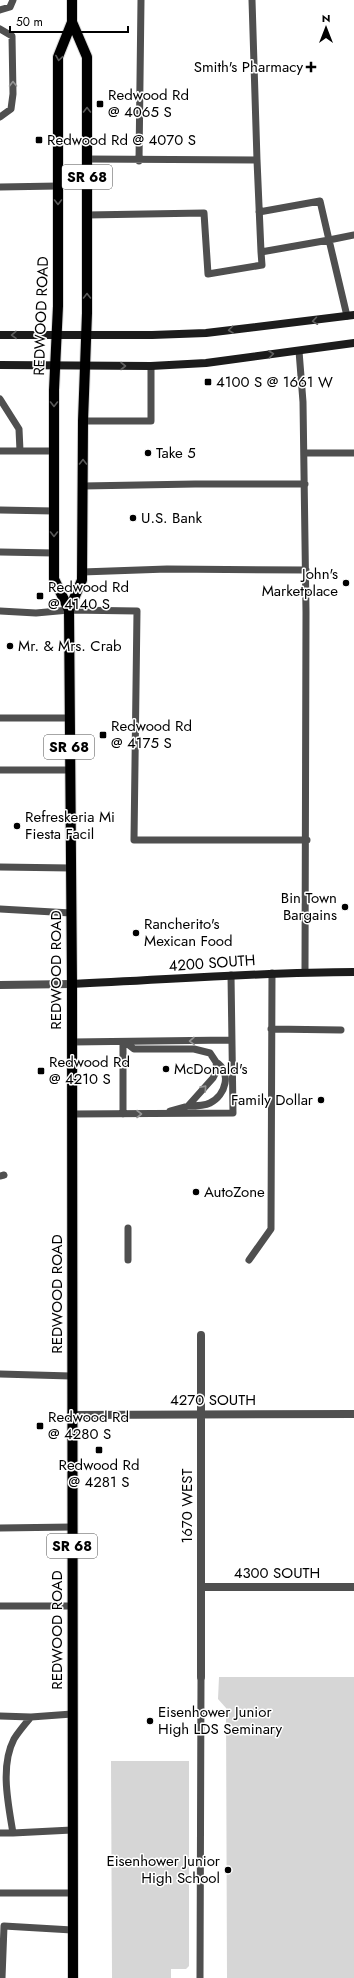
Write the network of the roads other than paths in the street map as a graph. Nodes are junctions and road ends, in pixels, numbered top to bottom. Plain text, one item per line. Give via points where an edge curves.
1 (13, 0) edge
2 (72, 0) edge
3 (141, 0) edge
4 (252, 0) edge
5 (0, 10) edge
6 (72, 22) junction
7 (0, 29) edge
8 (0, 118) edge
9 (87, 159) junction
10 (257, 160) junction
11 (140, 161) junction
12 (58, 186) junction
13 (0, 187) edge
14 (259, 212) junction
15 (87, 215) junction
16 (354, 235) edge
17 (329, 240) junction
18 (261, 252) junction
19 (351, 316) edge
20 (0, 335) edge
21 (56, 335) junction
22 (85, 335) junction
23 (354, 343) edge
24 (299, 351) junction
25 (0, 365) edge
26 (55, 366) junction
27 (84, 366) junction
28 (151, 366) junction
29 (0, 399) edge
30 (83, 421) junction
31 (0, 451) edge
32 (20, 451) junction
33 (54, 451) junction
34 (304, 453) junction
35 (354, 453) edge
36 (305, 484) junction
37 (83, 486) junction
38 (0, 510) edge
39 (54, 511) junction
40 (0, 552) edge
41 (54, 553) junction
42 (306, 570) junction
43 (82, 572) junction
44 (69, 610) junction
45 (0, 611) edge
46 (0, 718) edge
47 (69, 718) junction
48 (0, 770) edge
49 (69, 770) junction
50 (307, 840) junction
51 (0, 867) edge
52 (71, 868) junction
53 (0, 909) edge
54 (71, 912) junction
55 (305, 972) junction
56 (354, 972) edge
57 (272, 973) junction
58 (231, 975) junction
59 (72, 984) junction
60 (0, 986) edge
61 (271, 1029) junction
62 (341, 1030) dead end
63 (231, 1040) junction
64 (72, 1042) junction
65 (124, 1042) junction
66 (216, 1062) junction
67 (188, 1106) junction
68 (72, 1114) junction
69 (123, 1114) junction
70 (160, 1114) junction
71 (128, 1228) dead end
72 (128, 1260) dead end
73 (249, 1260) dead end
74 (201, 1335) dead end
75 (0, 1374) edge
76 (71, 1376) junction
77 (201, 1414) junction
78 (354, 1414) edge
79 (71, 1415) junction
80 (72, 1527) junction
81 (0, 1528) edge
82 (201, 1587) junction
83 (354, 1587) edge
84 (0, 1606) edge
85 (72, 1606) junction
86 (201, 1677) joint
87 (72, 1714) junction
88 (0, 1716) edge
89 (31, 1717) junction
90 (72, 1830) junction
91 (0, 1833) edge
92 (13, 1833) junction
93 (0, 1893) edge
94 (72, 1893) junction
95 (2, 1926) edge
96 (72, 1930) junction
97 (2, 1978) edge
98 (72, 1978) edge
99 (200, 1978) edge

1 - 5 lane via 10,7
2 - 6 main road, REDWOOD ROAD / SR 68
3 - 11 lane
4 - 10 lane
9 -> 6 main road, REDWOOD ROAD / SR 68 via 87,57
6 -> 12 main road, REDWOOD ROAD / SR 68 via 58,57
8 -> 7 lane via 11,109 13,94 12,36
9 - 11 lane
9 - 15 main road, REDWOOD ROAD / SR 68
10 - 11 lane
10 - 14 lane
12 - 13 lane
12 -> 21 main road, REDWOOD ROAD / SR 68
14 - 17 lane via 320,201
14 - 18 lane
15 - 18 lane via 204,213 208,274 262,265
22 -> 15 main road, REDWOOD ROAD / SR 68
16 - 17 lane
17 - 18 lane
17 - 19 lane
19 -> 22 main road via 206,333
21 -> 20 main road
21 - 22 main road
21 - 26 main road, REDWOOD ROAD / SR 68
22 - 27 main road, REDWOOD ROAD / SR 68
23 - 24 main road
28 -> 24 main road via 206,363
24 - 34 lane
25 - 26 main road
26 - 27 main road
26 -> 33 main road, REDWOOD ROAD / SR 68
27 -> 28 main road
27 - 30 main road, REDWOOD ROAD / SR 68
28 - 30 lane via 151,421
29 - 32 lane via 19,429
37 -> 30 main road, REDWOOD ROAD / SR 68
31 - 32 lane
32 - 33 lane
33 - 39 main road, REDWOOD ROAD / SR 68
34 - 35 lane
34 - 36 lane
36 - 37 lane
36 - 42 lane
37 - 43 main road, REDWOOD ROAD / SR 68
38 - 39 lane
39 -> 41 main road, REDWOOD ROAD / SR 68
40 - 41 lane
41 - 44 main road, REDWOOD ROAD / SR 68 via 54,578
42 - 43 lane via 167,569
42 - 50 lane
43 - 44 main road, REDWOOD ROAD / SR 68 via 82,580
44 - 45 lane via 36,613
44 - 47 main road, REDWOOD ROAD / SR 68
44 - 50 lane via 137,611 134,840
46 - 47 lane
47 - 49 main road, REDWOOD ROAD / SR 68
48 - 49 lane
49 - 52 main road, REDWOOD ROAD / SR 68
50 - 55 lane
51 - 52 lane
52 - 54 main road, REDWOOD ROAD / SR 68
53 - 54 lane
54 - 59 main road, REDWOOD ROAD / SR 68
55 - 56 main road, 4200 SOUTH
55 - 57 main road, 4200 SOUTH
57 - 58 main road, 4200 SOUTH
57 - 61 lane
58 - 59 main road, 4200 SOUTH
58 - 63 lane
59 - 60 street
59 - 64 main road, REDWOOD ROAD / SR 68
61 - 62 lane
61 - 73 lane via 271,1229
63 -> 65 lane
63 - 70 lane via 233,1113
64 - 65 lane
64 - 68 main road, REDWOOD ROAD / SR 68
65 - 66 lane via 134,1050 194,1049 210,1053
65 - 69 lane
67 -> 66 lane via 213,1078 217,1070
66 - 67 lane via 222,1066 224,1072 226,1084 222,1094 209,1104
67 - 70 lane
68 - 69 lane
68 - 76 main road, REDWOOD ROAD / SR 68
69 -> 70 lane
71 - 72 lane
74 - 77 street, 1670 WEST
75 - 76 lane
76 - 79 main road, REDWOOD ROAD / SR 68
77 - 78 street, 4270 SOUTH
77 - 79 street, 4270 SOUTH
77 - 82 street, 1670 WEST
79 - 80 main road, REDWOOD ROAD / SR 68
80 - 81 lane
80 - 85 main road, REDWOOD ROAD / SR 68
82 - 83 street, 4300 SOUTH
82 - 86 street, 1670 WEST
84 - 85 lane
85 - 87 main road, REDWOOD ROAD / SR 68
86 - 99 lane
87 - 89 lane
87 - 90 main road, REDWOOD ROAD / SR 68
88 - 89 lane
89 - 92 lane via 13,1740 6,1759 4,1779
90 - 92 lane
90 - 94 main road, REDWOOD ROAD / SR 68
91 - 92 lane
93 - 94 lane
94 - 96 main road, REDWOOD ROAD / SR 68
95 - 96 lane
95 - 97 lane
96 - 98 main road, REDWOOD ROAD / SR 68

